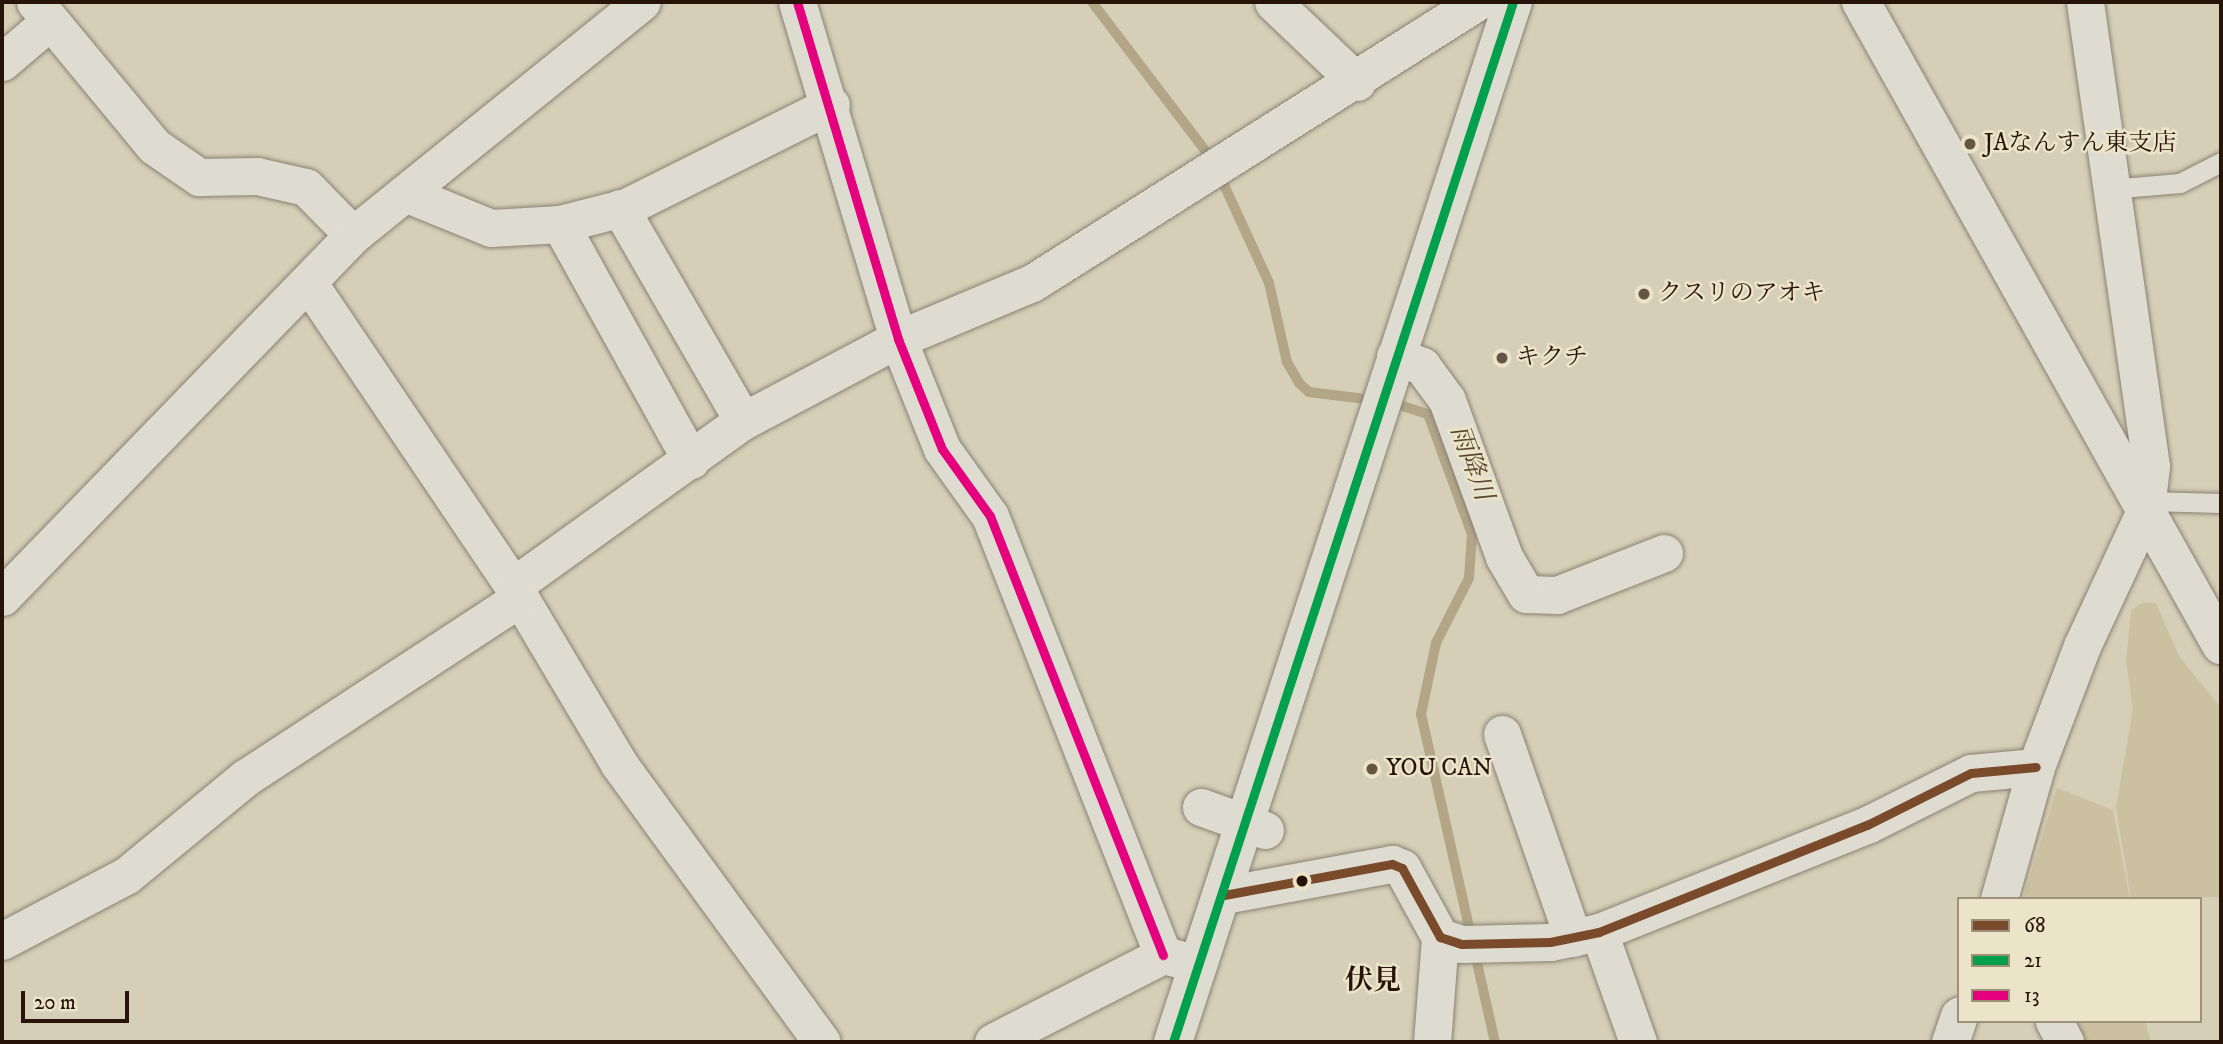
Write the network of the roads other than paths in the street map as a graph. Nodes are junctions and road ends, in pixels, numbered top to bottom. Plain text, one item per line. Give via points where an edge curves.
1 (642, 2) edge
2 (797, 2) edge
3 (1273, 2) edge
4 (1477, 2) edge
5 (1513, 2) edge
6 (1861, 2) edge
7 (2085, 2) edge
8 (43, 11) edge
9 (2, 62) edge
10 (1357, 82) junction
11 (831, 105) junction
12 (2221, 162) edge
13 (2109, 189) junction
14 (410, 195) junction
15 (620, 208) junction
16 (560, 224) junction
17 (353, 235) junction
18 (310, 285) junction
19 (898, 339) junction
20 (1395, 356) junction
21 (743, 421) junction
22 (691, 460) junction
23 (2221, 503) edge
24 (2146, 505) junction
25 (1664, 553) dead end
26 (516, 592) junction
27 (2, 597) edge
28 (2221, 642) edge
29 (1502, 734) dead end
30 (2036, 767) junction
31 (1201, 807) dead end
32 (1265, 830) dead end
33 (1224, 895) junction
34 (1999, 897) edge
35 (1586, 935) junction
36 (1440, 937) junction
37 (2, 941) edge
38 (1181, 959) junction
39 (1957, 1022) edge
40 (2055, 1023) edge
41 (822, 1042) edge
42 (993, 1042) edge
43 (1173, 1042) edge
44 (1432, 1042) edge
45 (1638, 1042) edge
46 (1950, 1042) edge
47 (2065, 1042) edge

1 - 14 street
2 - 11 street
3 - 10 street
4 - 10 street
5 - 20 street
6 - 24 street
7 - 13 street
8 - 9 street
8 - 17 street via 154,146 199,177 257,176 306,187
10 - 19 street via 1032,283
11 - 15 street
11 - 19 street
12 - 13 lane via 2180,183
13 - 24 street via 2151,466
14 - 16 street via 491,228
14 - 17 street
15 - 16 street
15 - 21 street
16 - 22 street
17 - 18 street
18 - 26 street
18 - 27 street
19 - 21 street
19 - 38 street via 942,449 990,516
20 - 25 street via 1422,366 1447,400 1504,557 1526,594 1557,595
20 - 33 street
21 - 22 street
22 - 26 street
23 - 24 lane
24 - 28 street
24 - 30 street via 2082,646
26 - 37 street via 244,778 127,875
26 - 41 street via 619,764
29 - 35 street
30 - 34 street
30 - 35 street via 1971,773 1867,825
31 - 32 street
33 - 36 street via 1392,864 1402,868
33 - 38 street
35 - 36 street via 1521,945
35 - 45 street
36 - 44 street
38 - 42 street
38 - 43 street
39 - 46 street
40 - 47 street

